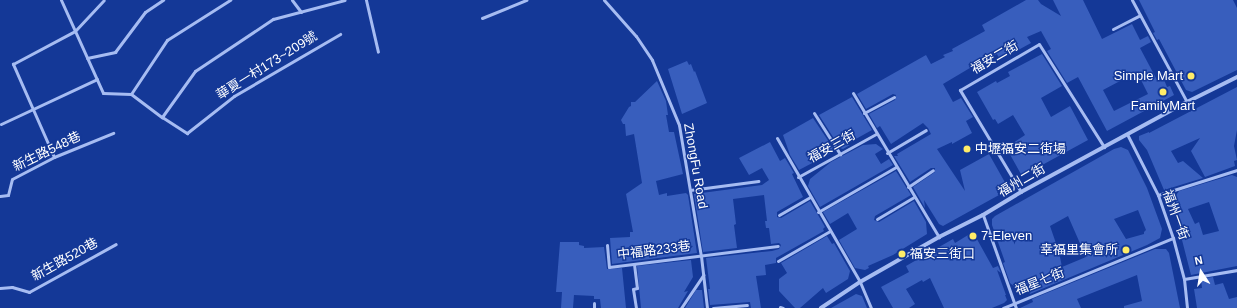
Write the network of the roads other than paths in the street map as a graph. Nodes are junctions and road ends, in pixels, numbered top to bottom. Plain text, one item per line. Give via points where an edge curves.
1 (61, 0) edge
2 (104, 0) edge
3 (163, 0) edge
4 (230, 0) edge
5 (292, 0) edge
6 (345, 0) edge
7 (366, 0) edge
8 (526, 0) edge
9 (604, 0) edge
10 (1132, 0) edge
11 (301, 12) junction
12 (1140, 15) junction
13 (482, 18) dead end
14 (1113, 28) dead end
15 (75, 32) junction
16 (340, 34) dead end
17 (378, 52) dead end
18 (87, 58) junction
19 (1237, 77) edge
20 (97, 79) junction
21 (853, 93) dead end
22 (131, 94) junction
23 (894, 97) dead end
24 (1187, 102) junction
25 (33, 110) junction
26 (814, 113) dead end
27 (864, 113) junction
28 (162, 117) junction
29 (1, 124) edge
30 (926, 130) dead end
31 (113, 133) dead end
32 (876, 134) junction
33 (1127, 134) junction
34 (777, 138) dead end
35 (1104, 147) junction
36 (887, 153) junction
37 (840, 154) junction
38 (54, 157) junction
39 (896, 166) junction
40 (933, 170) dead end
41 (1237, 170) edge
42 (798, 177) junction
43 (758, 181) dead end
44 (908, 187) junction
45 (690, 190) junction
46 (1021, 192) junction
47 (1158, 195) junction
48 (0, 196) edge
49 (810, 197) junction
50 (914, 197) junction
51 (818, 212) junction
52 (779, 215) dead end
53 (983, 216) junction
54 (877, 219) dead end
55 (830, 230) junction
56 (939, 237) junction
57 (1174, 238) junction
58 (116, 244) dead end
59 (608, 245) dead end
60 (778, 246) dead end
61 (701, 256) junction
62 (778, 261) dead end
63 (634, 264) junction
64 (1237, 270) edge
65 (703, 275) junction
66 (1184, 279) junction
67 (860, 282) junction
68 (0, 288) edge
69 (1015, 302) junction
70 (594, 303) dead end
71 (747, 305) dead end
72 (594, 308) edge
73 (636, 308) edge
74 (681, 308) edge
75 (707, 308) edge
76 (713, 308) edge
77 (820, 308) edge
78 (871, 308) edge
79 (1003, 308) edge
80 (1016, 308) edge
81 (1187, 308) edge

1 - 15 lane
2 - 15 lane
3 - 18 lane via 145,12 115,52
4 - 22 lane via 167,40
5 - 11 lane
6 - 11 lane
7 - 17 lane
8 - 13 lane
9 - 45 lane, ZhongFu Road via 636,36 661,78 679,125
10 - 12 lane
11 - 28 lane via 273,19 196,71
12 - 14 lane
12 - 24 lane
15 - 18 lane
15 - 25 lane via 13,64
16 - 28 lane, 華夏一村173~209號 via 234,96 188,133
18 - 20 lane
19 - 24 street, 福州二街
20 - 22 lane via 103,93
20 - 25 lane
21 - 27 lane
22 - 28 lane
23 - 27 lane
24 - 33 street, 福州二街
25 - 29 lane
25 - 38 lane
26 - 37 lane
27 - 32 lane
30 - 36 lane
31 - 38 lane, 新生路548巷
32 - 36 lane, 福安三街
32 - 37 lane, 福安三街
33 - 35 street, 福州二街
33 - 47 lane, 福州一街
34 - 42 lane
35 - 46 street, 福州二街
35 - 46 lane, 福安二街 via 1039,44 960,90
36 - 39 lane, 福安三街
37 - 42 lane, 福安三街
38 - 48 lane, 新生路548巷 via 12,179 8,195
39 - 44 lane, 福安三街
39 - 51 lane
40 - 44 lane
41 - 47 lane
42 - 49 lane, 福安三街
43 - 45 lane
44 - 50 lane, 福安三街
45 - 61 lane, ZhongFu Road
46 - 53 street, 福州二街
47 - 57 lane, 福州一街
49 - 51 lane, 福安三街
49 - 52 lane
50 - 54 lane
50 - 56 lane, 福安三街
51 - 55 lane, 福安三街
53 - 56 street, 福州二街
53 - 69 lane
55 - 62 lane
55 - 67 lane, 福安三街
56 - 67 street, 福州二街
57 - 66 lane, 福州一街
57 - 69 lane, 福星七街
58 - 68 lane, 新生路520巷 via 29,292 12,287
59 - 63 lane, 中福路233巷 via 609,267
60 - 61 lane, 中福路233巷
61 - 63 lane, 中福路233巷
61 - 65 lane, ZhongFu Road
63 - 73 lane via 637,288 633,289
64 - 66 lane
65 - 74 lane
65 - 75 lane, ZhongFu Road
66 - 81 lane, 福州一街
67 - 77 street, 福州二街
67 - 78 lane, 福安三街
69 - 79 lane, 福星七街
69 - 80 lane
70 - 72 lane
71 - 76 lane

